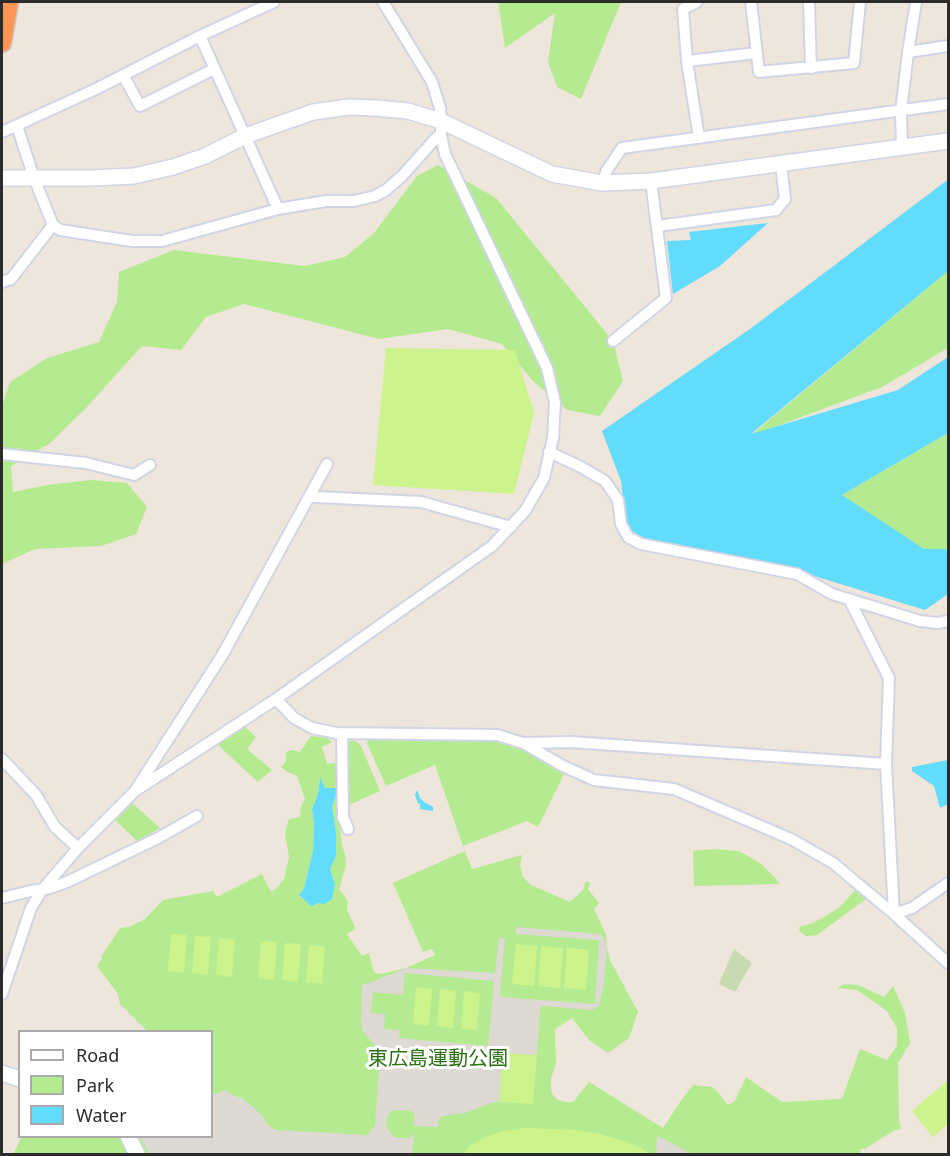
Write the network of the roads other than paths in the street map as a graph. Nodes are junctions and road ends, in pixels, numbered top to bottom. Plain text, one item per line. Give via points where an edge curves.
1 (9, 2) edge
2 (274, 2) edge
3 (383, 2) edge
4 (697, 2) edge
5 (751, 2) edge
6 (809, 2) edge
7 (860, 2) edge
8 (916, 2) edge
9 (200, 36) junction
10 (2, 43) edge
11 (948, 46) edge
12 (908, 52) junction
13 (757, 53) junction
14 (687, 61) junction
15 (811, 68) junction
16 (214, 69) junction
17 (123, 75) junction
18 (948, 104) edge
19 (900, 111) junction
20 (17, 126) junction
21 (441, 128) junction
22 (2, 132) edge
23 (244, 136) junction
24 (699, 138) junction
25 (948, 141) edge
26 (902, 148) junction
27 (781, 164) junction
28 (2, 178) edge
29 (34, 178) junction
30 (651, 181) junction
31 (602, 183) junction
32 (278, 209) junction
33 (52, 225) junction
34 (658, 226) junction
35 (2, 282) edge
36 (613, 341) dead end
37 (549, 452) junction
38 (2, 454) edge
39 (327, 464) dead end
40 (150, 465) dead end
41 (310, 495) junction
42 (511, 527) junction
43 (849, 599) junction
44 (948, 621) edge
45 (276, 699) junction
46 (342, 733) junction
47 (523, 743) junction
48 (2, 759) edge
49 (886, 764) junction
50 (135, 790) junction
51 (197, 816) dead end
52 (348, 829) dead end
53 (78, 848) junction
54 (948, 883) edge
55 (42, 890) junction
56 (2, 898) edge
57 (894, 914) junction
58 (948, 963) edge
59 (4, 980) edge
60 (2, 994) edge
61 (2, 1073) edge
62 (18, 1078) edge
63 (129, 1138) edge
64 (138, 1155) edge

1 - 10 highway
2 - 9 street
3 - 21 street via 432,82
4 - 14 street via 683,9
5 - 13 street
6 - 15 street
7 - 15 street via 854,63
8 - 12 street
9 - 16 street
9 - 17 street
11 - 12 street
12 - 19 street
13 - 14 street
13 - 15 street via 759,72
14 - 24 street
16 - 17 street via 140,106
16 - 23 street
17 - 20 street
18 - 19 street
19 - 24 street
19 - 26 street
20 - 22 street
20 - 29 street
21 - 23 street via 408,111 349,107 314,112
21 - 31 street via 552,174
21 - 32 street via 402,176 375,196
21 - 37 street via 445,154 547,368 555,403
23 - 29 street via 173,168 134,176
23 - 32 street
24 - 31 street via 622,148
25 - 26 street
26 - 27 street
27 - 30 street
27 - 34 street via 785,199 776,210
28 - 29 street
29 - 33 street
30 - 31 street
30 - 34 street
32 - 33 street via 162,241 132,241 60,230
33 - 35 street via 11,279
34 - 36 street via 666,298
37 - 42 street via 544,478
37 - 43 street via 605,481 618,500 621,524 628,537 641,544 797,574
38 - 40 street via 86,463 134,475
39 - 41 street
41 - 42 street via 421,502
41 - 50 street via 223,654
42 - 45 street via 492,546
43 - 44 street via 920,621
43 - 49 street via 889,678
45 - 46 street via 294,718 312,728
45 - 50 street
46 - 47 street via 497,735
46 - 52 street via 343,817
47 - 49 street via 571,742
47 - 57 street via 594,780 674,789 791,839 832,863
48 - 53 street via 36,795 55,826
49 - 57 street
50 - 53 street
51 - 55 street via 67,882
53 - 55 street
54 - 57 street via 912,908
55 - 56 street
55 - 59 street via 31,908
57 - 58 street
59 - 60 street
61 - 62 street
63 - 64 street

